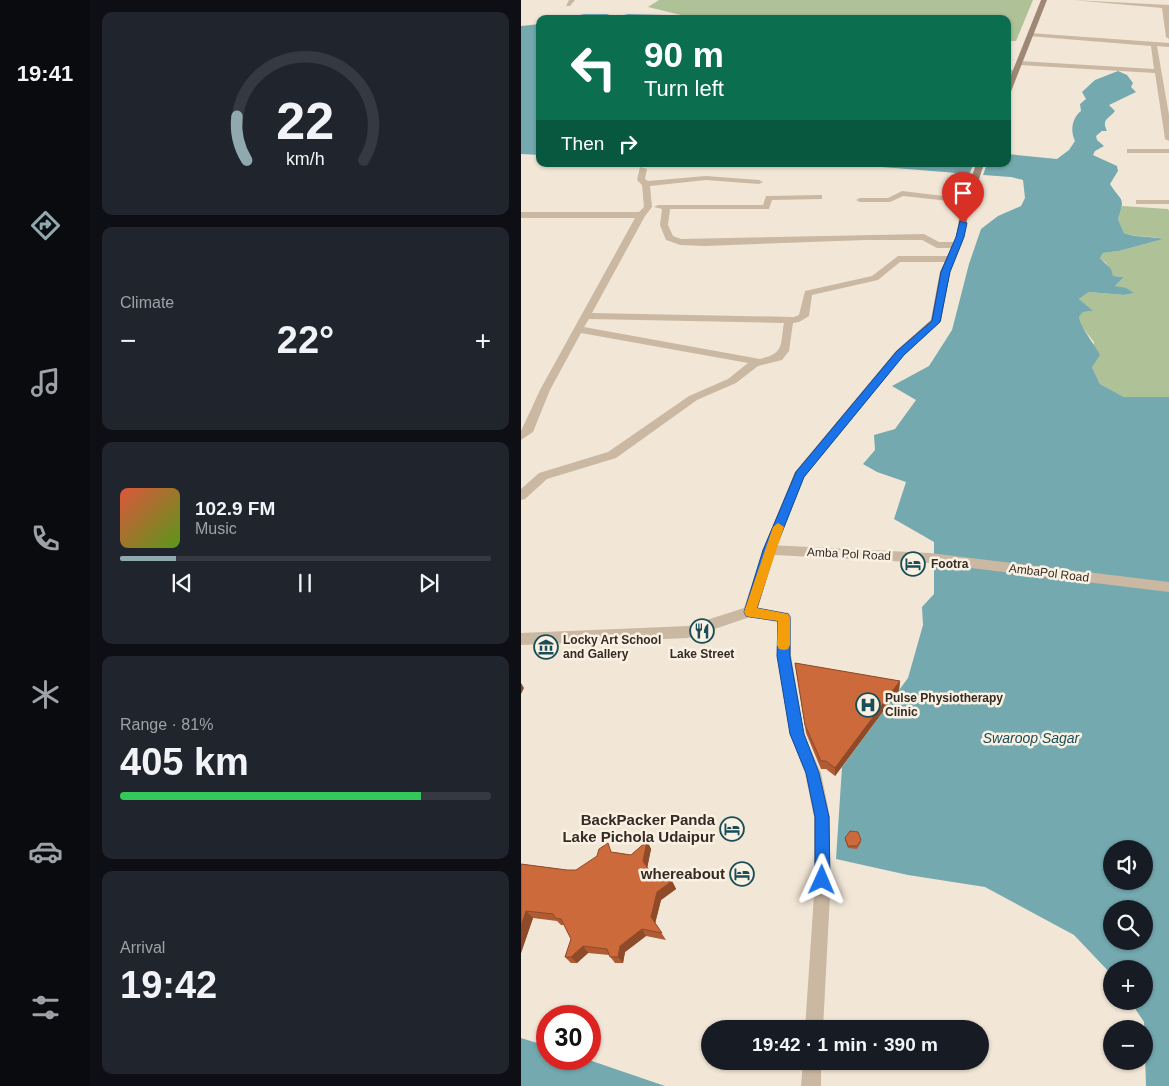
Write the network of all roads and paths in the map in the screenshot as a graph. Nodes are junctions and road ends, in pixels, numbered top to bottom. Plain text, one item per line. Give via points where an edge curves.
1 (1044, 0) edge
2 (1075, 0) edge
3 (1115, 1) edge
4 (1167, 6) edge
5 (1030, 35) junction
6 (1169, 37) edge
7 (1154, 44) junction
8 (1169, 45) edge
9 (1019, 63) junction
10 (1158, 71) junction
11 (1011, 72) edge
12 (1015, 73) junction
13 (1011, 84) edge
14 (1169, 139) edge
15 (1130, 151) dead end
16 (1169, 151) edge
17 (979, 167) edge
18 (643, 169) dead end
19 (759, 182) dead end
20 (646, 184) junction
21 (819, 197) dead end
22 (861, 200) dead end
23 (968, 201) junction
24 (1139, 202) dead end
25 (1169, 202) edge
26 (666, 207) junction
27 (644, 211) junction
28 (521, 215) edge
29 (957, 245) junction
30 (951, 259) junction
31 (585, 316) junction
32 (789, 320) junction
33 (578, 329) junction
34 (758, 362) junction
35 (521, 436) edge
36 (521, 496) edge
37 (769, 550) junction
38 (930, 558) joint
39 (1169, 587) edge
40 (750, 612) junction
41 (521, 639) edge
42 (815, 1020) edge
43 (812, 1070) edge
44 (811, 1086) edge

1 - 5 street
2 - 3 street
3 - 4 street
4 - 6 street
5 - 7 street
5 - 9 street
7 - 8 street
7 - 10 street
9 - 10 street
9 - 12 street
10 - 14 street
11 - 12 street
12 - 13 street
15 - 16 street
17 - 23 street
18 - 20 street via 641,180
19 - 20 street via 706,178
20 - 27 street
21 - 26 street via 769,198 766,207
22 - 23 street via 890,200 903,193
23 - 29 street
24 - 25 street
26 - 27 street
26 - 29 street via 665,224 669,238 680,242 924,237 937,245
27 - 28 street
27 - 31 street
29 - 30 street
30 - 32 street via 898,259 875,278 808,293 804,316
30 - 37 street via 945,272 936,322 901,353 799,475
31 - 32 street
31 - 33 street
32 - 34 street via 782,355
33 - 34 street
33 - 35 street via 545,390 527,432
34 - 36 street via 732,381 693,398 612,455 543,476
37 - 38 street, Amba Pol Road
37 - 40 street
38 - 39 street, AmbaPol Road
40 - 41 street via 687,632
40 - 42 street via 784,617 784,656 797,734 813,773 822,817 822,895
43 - 44 street

